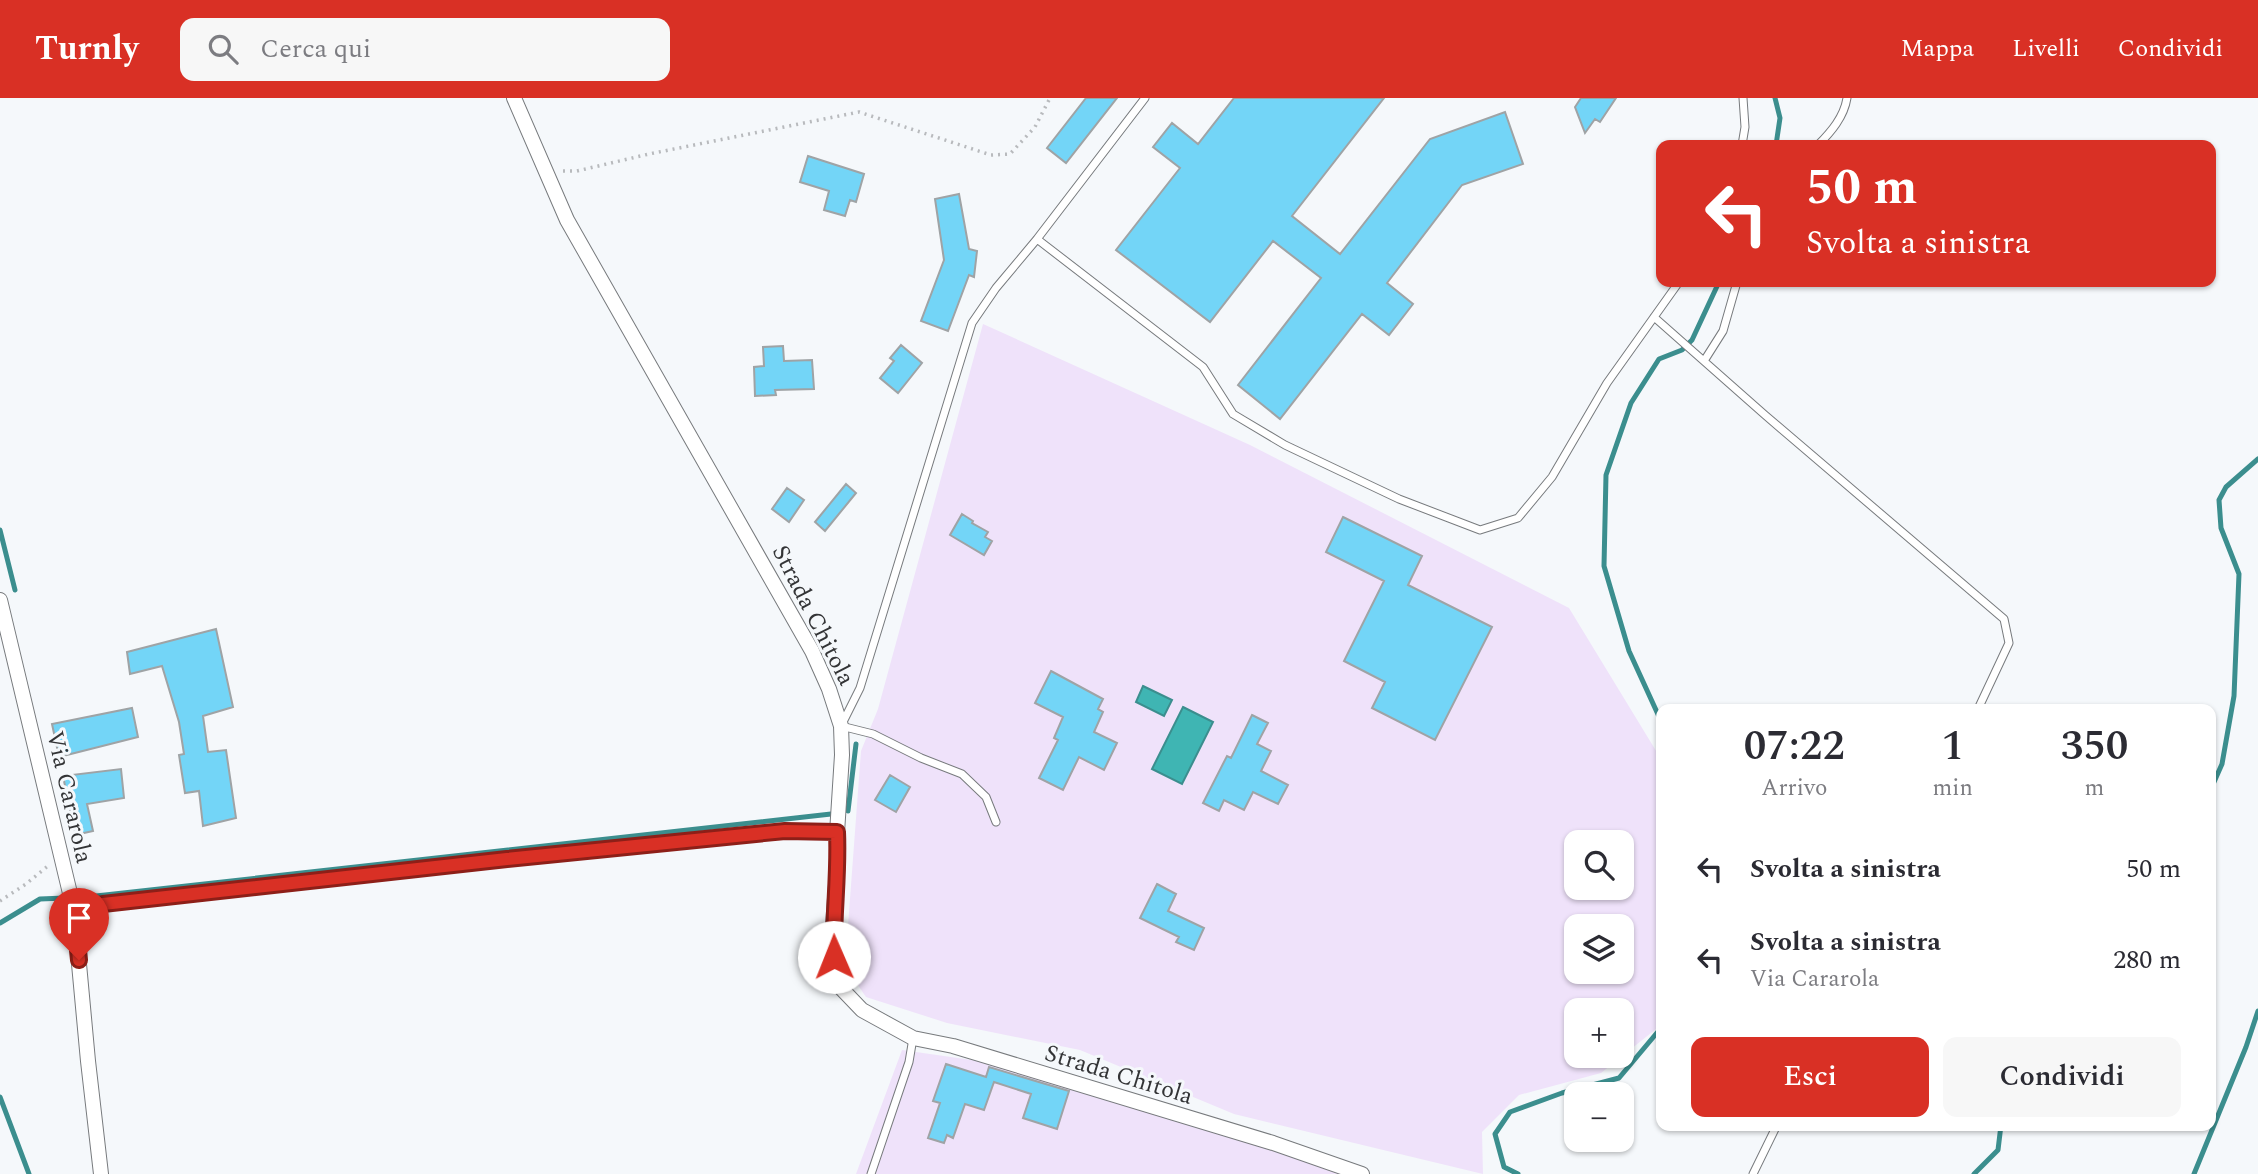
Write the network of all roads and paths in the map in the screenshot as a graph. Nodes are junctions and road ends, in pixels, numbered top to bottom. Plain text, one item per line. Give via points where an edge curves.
1 (514, 98) edge
2 (1050, 98) edge
3 (1145, 98) edge
4 (1743, 98) edge
5 (1847, 98) edge
6 (1743, 140) edge
7 (1823, 140) edge
8 (544, 170) junction
9 (1037, 239) junction
10 (1675, 287) edge
11 (1736, 287) edge
12 (1654, 317) junction
13 (1704, 361) junction
14 (0, 600) edge
15 (1980, 704) edge
16 (841, 726) junction
17 (996, 822) dead end
18 (837, 832) junction
19 (61, 854) junction
20 (0, 901) edge
21 (74, 910) junction
22 (913, 1038) junction
23 (1774, 1131) edge
24 (102, 1174) edge
25 (871, 1174) edge
26 (1362, 1174) edge
27 (1753, 1174) edge

1 - 8 street, Strada Chitola
2 - 8 path via 1035,127 1010,154 990,155 859,112 577,171
3 - 9 lane
4 - 6 lane
5 - 7 lane via 1845,109
8 - 16 street, Strada Chitola via 567,220 812,651
9 - 12 lane via 1203,367 1233,414 1284,445 1399,499 1480,530 1518,518 1552,477 1607,383
9 - 16 lane via 972,323 860,688
10 - 12 lane
11 - 13 lane via 1723,331
12 - 13 lane
13 - 15 lane via 2004,619 2009,643
14 - 19 street, Via Cararola
16 - 17 lane via 873,734 962,774 986,797
16 - 18 street, Strada Chitola
18 - 21 lane via 785,831 507,859
18 - 22 street, Strada Chitola via 833,925 839,986 862,1010
19 - 20 path
19 - 21 street, Via Cararola
21 - 24 street, Via Cararola
22 - 25 lane
22 - 26 street, Strada Chitola via 953,1046
23 - 27 lane

